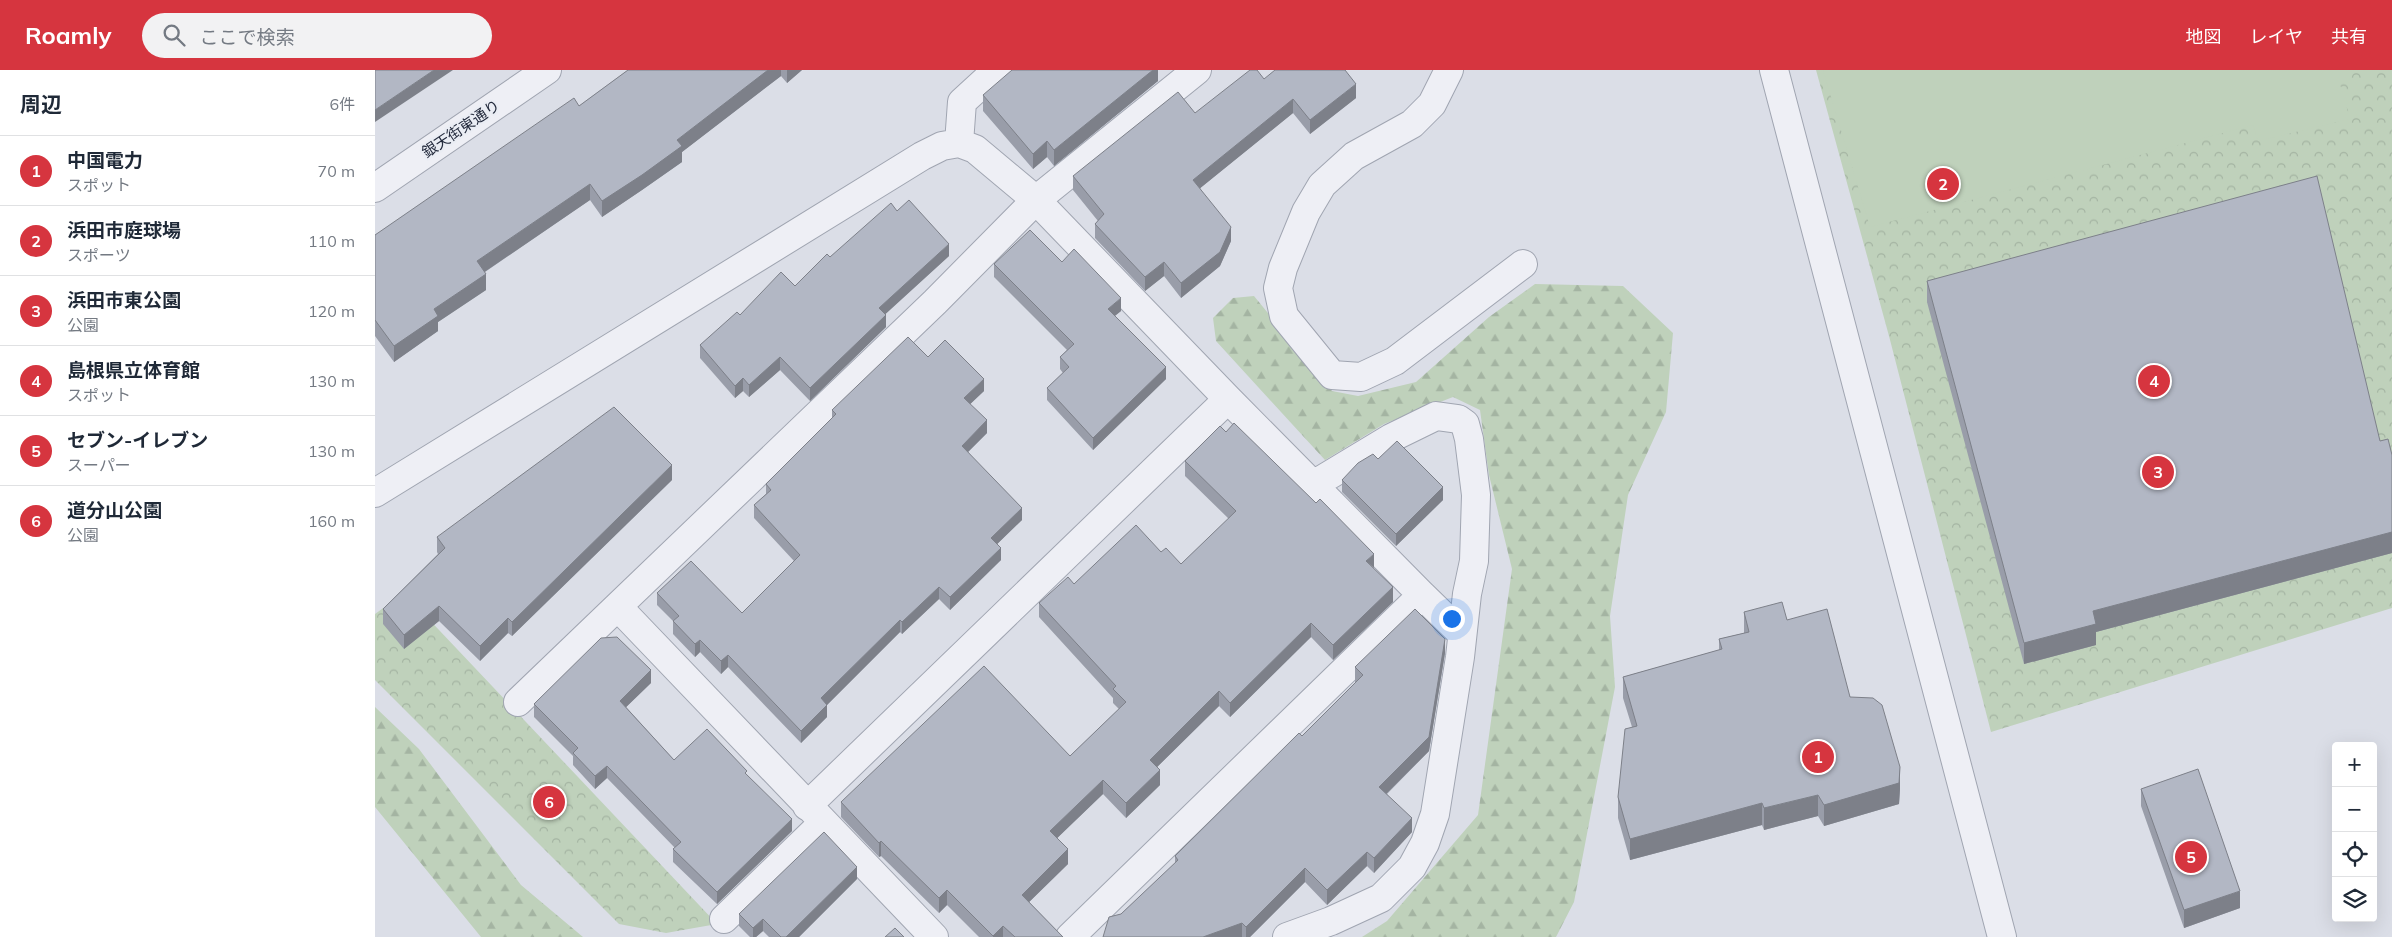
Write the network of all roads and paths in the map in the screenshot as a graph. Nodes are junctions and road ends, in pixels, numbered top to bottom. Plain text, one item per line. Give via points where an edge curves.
1 (547, 70) edge
2 (997, 70) edge
3 (1197, 70) edge
4 (1449, 70) edge
5 (1774, 70) edge
6 (959, 143) junction
7 (375, 188) edge
8 (1036, 200) junction
9 (1523, 264) dead end
10 (1228, 399) junction
11 (1313, 485) junction
12 (375, 493) edge
13 (1422, 595) junction
14 (618, 607) junction
15 (1463, 634) junction
16 (518, 702) dead end
17 (815, 815) junction
18 (724, 918) dead end
19 (934, 937) edge
20 (1070, 937) edge
21 (1287, 937) edge
22 (2002, 937) edge

1 - 7 street, 銀天街東通り
2 - 6 street via 962,102
3 - 8 street
4 - 9 street via 1432,104 1412,124 1354,156 1322,184 1306,212 1283,268 1279,288 1284,316 1332,375 1361,377 1395,361
5 - 22 street
6 - 8 street via 975,149
6 - 12 street via 942,146 922,156
8 - 10 street
8 - 14 street via 935,302
10 - 11 street
10 - 17 street
11 - 13 street
11 - 15 street via 1391,438 1436,416 1458,419 1465,424 1477,495 1474,561
13 - 15 street
13 - 20 street
14 - 16 street
14 - 17 street
15 - 21 street via 1435,814 1413,867 1381,898
17 - 18 street
17 - 19 street

